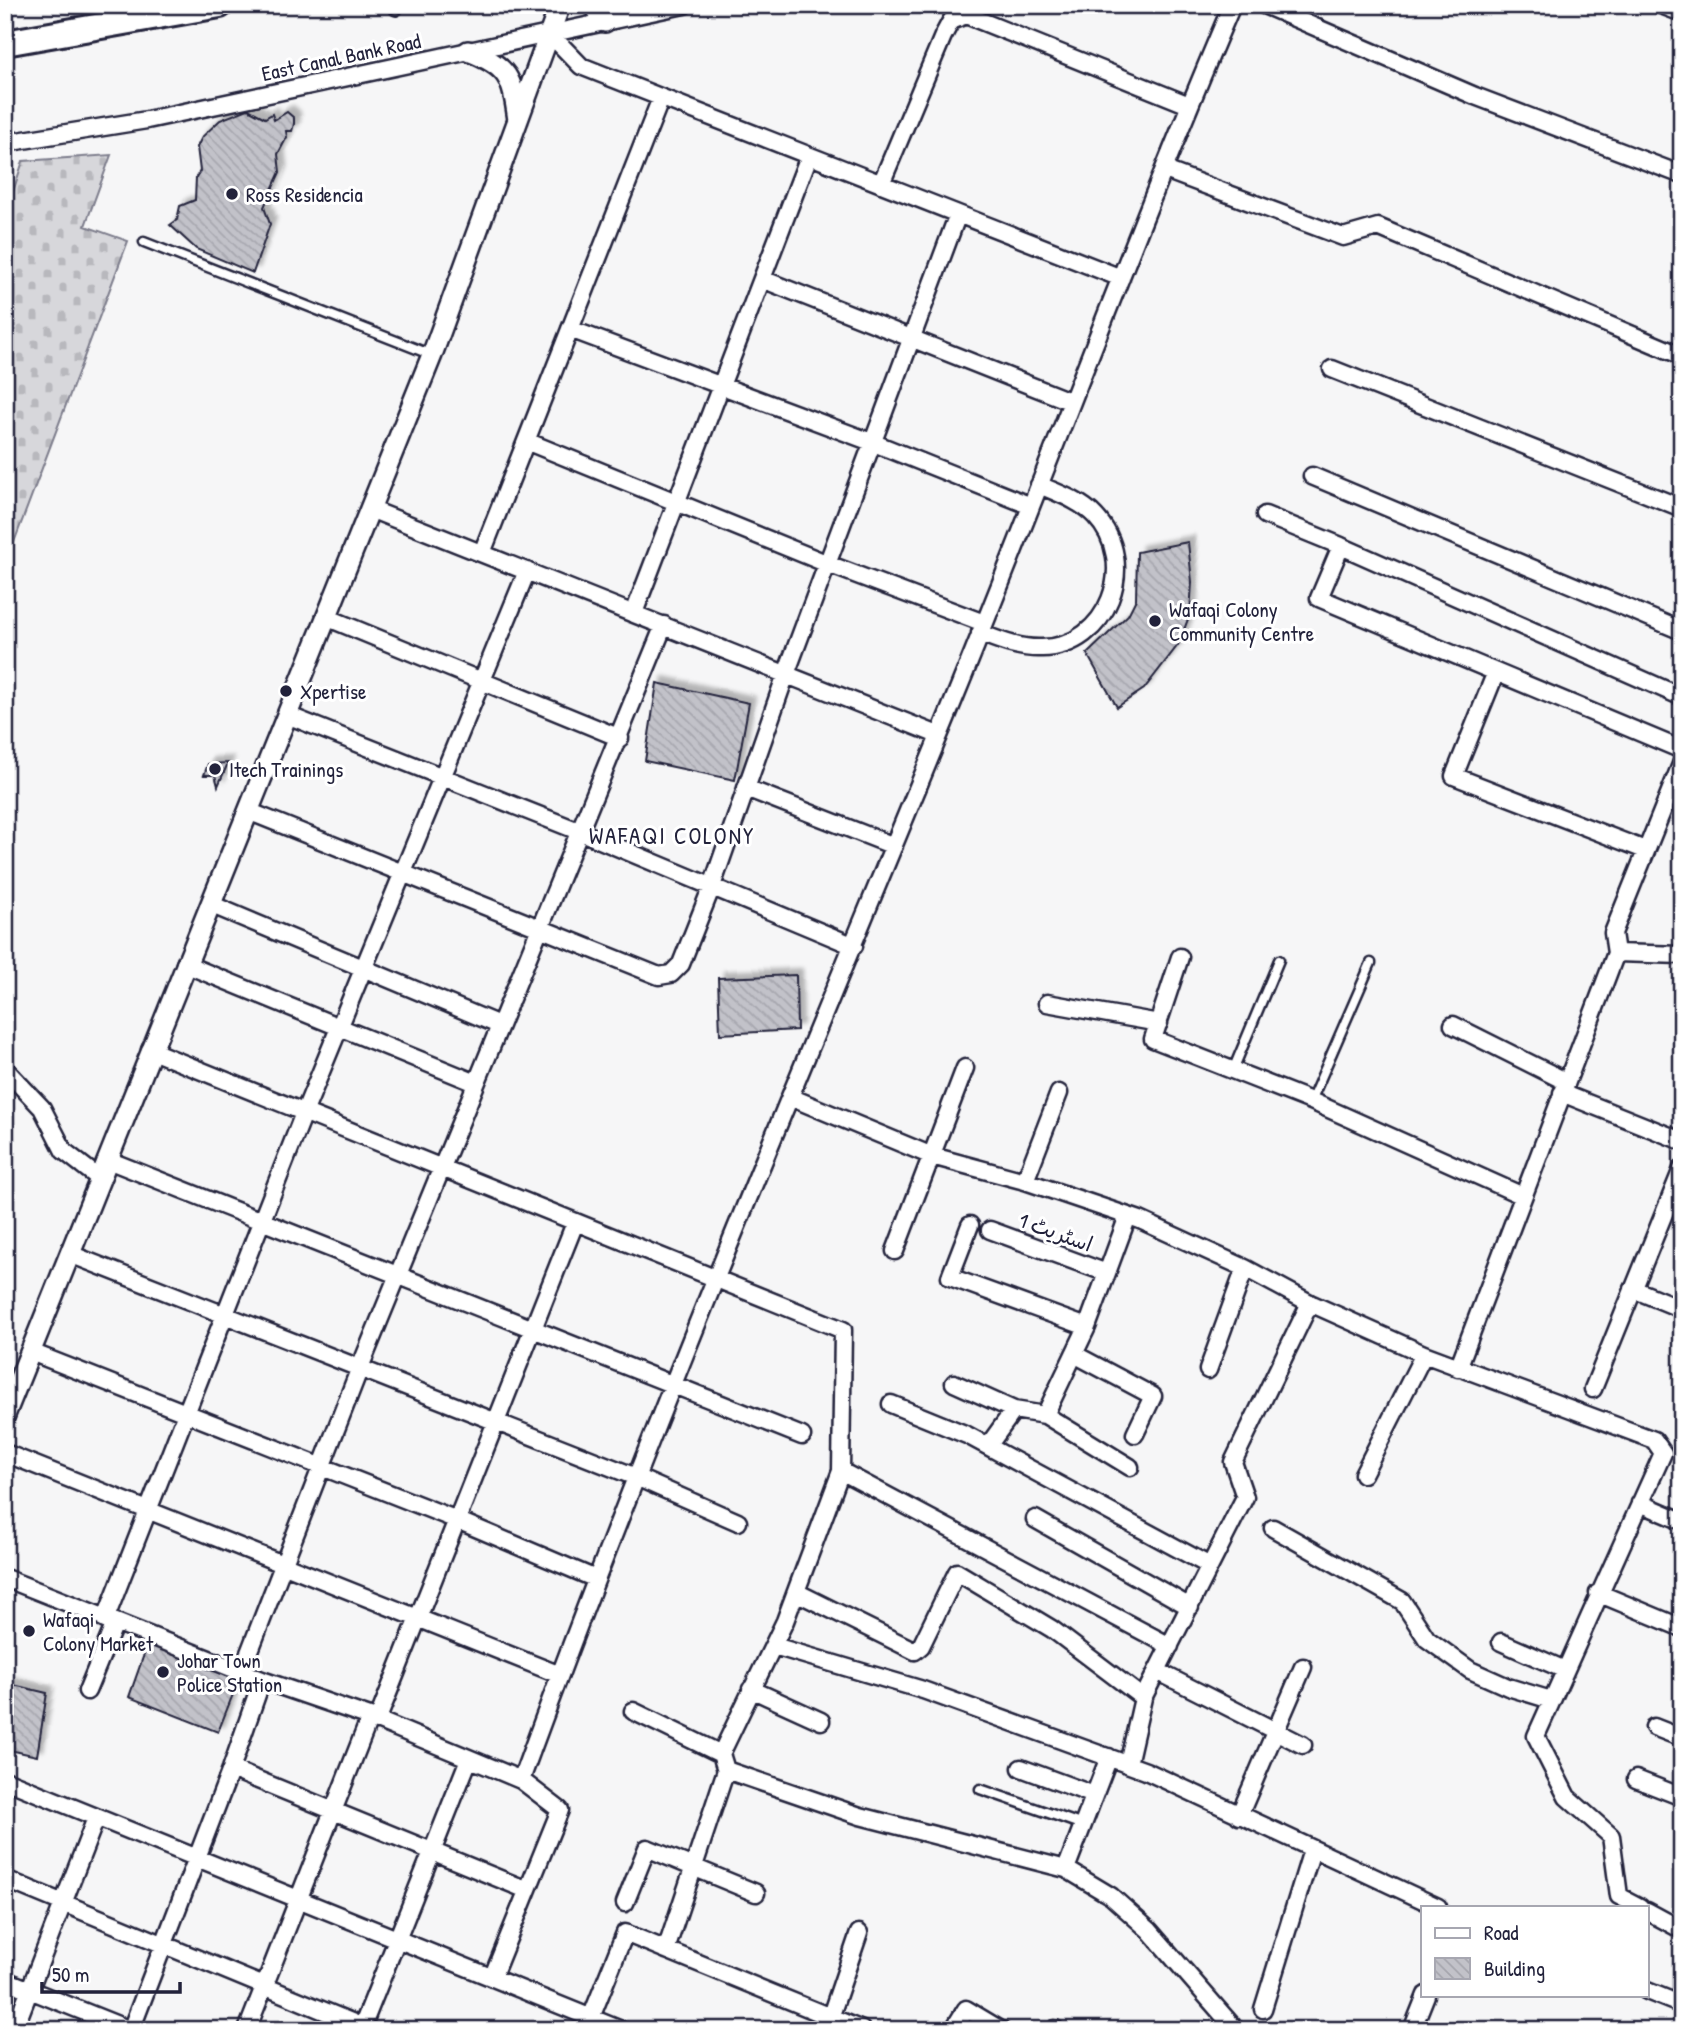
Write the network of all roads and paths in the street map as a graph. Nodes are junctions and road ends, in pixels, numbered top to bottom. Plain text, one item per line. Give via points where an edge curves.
1 (220, 5) edge
2 (560, 5) edge
3 (594, 5) edge
4 (684, 5) edge
5 (1232, 5) edge
6 (1264, 5) edge
7 (1661, 5) edge
8 (1682, 13) edge
9 (606, 22) junction
10 (550, 34) junction
11 (5, 43) edge
12 (468, 51) junction
13 (661, 98) junction
14 (1189, 105) junction
15 (518, 121) junction
16 (5, 144) edge
17 (809, 156) junction
18 (1165, 170) junction
19 (1682, 175) edge
20 (881, 184) junction
21 (958, 214) junction
22 (144, 242) dead end
23 (1121, 278) junction
24 (762, 279) junction
25 (570, 329) junction
26 (912, 339) junction
27 (432, 355) junction
28 (1682, 356) edge
29 (1332, 369) dead end
30 (721, 386) junction
31 (1072, 402) junction
32 (526, 441) junction
33 (874, 443) junction
34 (1312, 476) dead end
35 (1039, 485) junction
36 (676, 502) junction
37 (1031, 506) junction
38 (1682, 508) edge
39 (370, 509) junction
40 (1265, 515) dead end
41 (1341, 545) junction
42 (482, 553) junction
43 (828, 564) junction
44 (527, 571) junction
45 (634, 613) junction
46 (326, 617) junction
47 (664, 625) junction
48 (982, 628) junction
49 (1682, 631) edge
50 (1496, 672) junction
51 (786, 674) junction
52 (482, 681) junction
53 (1682, 697) edge
54 (287, 715) junction
55 (938, 734) junction
56 (620, 738) junction
57 (1682, 750) edge
58 (1682, 762) edge
59 (442, 778) junction
60 (746, 788) junction
61 (248, 811) junction
62 (581, 832) junction
63 (894, 846) junction
64 (1645, 850) junction
65 (402, 874) junction
66 (712, 886) junction
67 (210, 904) junction
68 (539, 929) junction
69 (854, 946) junction
70 (1616, 953) junction
71 (1682, 955) edge
72 (1180, 957) dead end
73 (1279, 960) dead end
74 (1371, 963) dead end
75 (185, 964) junction
76 (364, 968) junction
77 (1047, 1003) dead end
78 (1159, 1023) junction
79 (499, 1025) junction
80 (1453, 1025) dead end
81 (339, 1029) junction
82 (150, 1050) junction
83 (965, 1068) dead end
84 (5, 1069) edge
85 (1233, 1070) junction
86 (476, 1083) junction
87 (1564, 1088) junction
88 (1059, 1093) dead end
89 (790, 1097) junction
90 (1311, 1101) junction
91 (304, 1113) junction
92 (1682, 1141) edge
93 (932, 1156) junction
94 (108, 1160) junction
95 (1682, 1169) edge
96 (441, 1170) junction
97 (100, 1179) junction
98 (1025, 1181) junction
99 (1523, 1196) junction
100 (1128, 1216) junction
101 (264, 1221) junction
102 (575, 1223) junction
103 (970, 1225) dead end
104 (990, 1230) dead end
105 (895, 1251) dead end
106 (70, 1254) junction
107 (1245, 1268) junction
108 (1107, 1273) junction
109 (398, 1275) junction
110 (716, 1281) junction
111 (1633, 1289) junction
112 (1310, 1303) junction
113 (1682, 1309) edge
114 (225, 1317) junction
115 (1087, 1327) junction
116 (533, 1328) junction
117 (31, 1352) junction
118 (1074, 1354) junction
119 (1424, 1354) junction
120 (1458, 1368) junction
121 (359, 1370) junction
122 (1208, 1370) dead end
123 (954, 1383) dead end
124 (675, 1386) junction
125 (1593, 1389) dead end
126 (891, 1404) dead end
127 (1014, 1410) junction
128 (5, 1415) edge
129 (187, 1415) junction
130 (1045, 1415) junction
131 (496, 1422) junction
132 (1135, 1434) dead end
133 (802, 1436) dead end
134 (988, 1446) junction
135 (5, 1453) edge
136 (1130, 1467) dead end
137 (320, 1468) junction
138 (841, 1471) junction
139 (1363, 1474) dead end
140 (636, 1477) junction
141 (1640, 1503) junction
142 (149, 1511) junction
143 (1035, 1519) dead end
144 (457, 1520) junction
145 (1682, 1521) edge
146 (738, 1522) dead end
147 (1273, 1528) dead end
148 (282, 1564) junction
149 (1210, 1566) junction
150 (5, 1578) edge
151 (596, 1579) junction
152 (796, 1592) junction
153 (1598, 1593) junction
154 (1190, 1606) junction
155 (418, 1619) junction
156 (110, 1621) junction
157 (1682, 1628) edge
158 (1501, 1642) dead end
159 (774, 1646) junction
160 (1170, 1646) junction
161 (1303, 1667) dead end
162 (1565, 1670) junction
163 (242, 1671) junction
164 (1157, 1671) junction
165 (560, 1675) junction
166 (262, 1680) junction
167 (751, 1689) junction
168 (87, 1691) dead end
169 (1143, 1698) junction
170 (1551, 1700) junction
171 (633, 1711) dead end
172 (374, 1719) junction
173 (821, 1721) dead end
174 (1654, 1727) dead end
175 (1274, 1733) junction
176 (1682, 1738) edge
177 (1303, 1745) dead end
178 (1109, 1758) junction
179 (469, 1759) junction
180 (724, 1762) junction
181 (1128, 1764) junction
182 (1021, 1768) dead end
183 (231, 1769) junction
184 (1636, 1779) dead end
185 (5, 1780) edge
186 (521, 1780) junction
187 (980, 1789) dead end
188 (1094, 1795) junction
189 (1682, 1797) edge
190 (333, 1810) junction
191 (1239, 1816) junction
192 (96, 1818) junction
193 (1083, 1825) junction
194 (1312, 1850) junction
195 (433, 1852) junction
196 (197, 1859) junction
197 (693, 1868) junction
198 (1066, 1869) junction
199 (5, 1879) edge
200 (527, 1890) junction
201 (756, 1893) dead end
202 (300, 1900) junction
203 (63, 1903) junction
204 (625, 1903) dead end
205 (1436, 1906) edge
206 (1638, 1906) edge
207 (1648, 1912) edge
208 (1682, 1930) edge
209 (859, 1933) dead end
210 (398, 1940) junction
211 (163, 1946) junction
212 (666, 1950) junction
213 (492, 1978) junction
214 (5, 1980) edge
215 (265, 1987) junction
216 (31, 1990) junction
217 (1648, 1991) edge
218 (1426, 1996) edge
219 (1682, 2005) edge
220 (1264, 2009) dead end
221 (589, 2023) edge
222 (829, 2023) edge
223 (362, 2028) edge
224 (14, 2030) edge
225 (131, 2030) edge
226 (247, 2030) edge
227 (621, 2030) edge
228 (862, 2030) edge
229 (953, 2030) edge
230 (1001, 2030) edge
231 (1236, 2030) edge
232 (1412, 2030) edge

1 - 11 highway
2 - 10 street
3 - 9 street
4 - 9 street, East Canal Bank Road
5 - 14 street
6 - 19 street via 1475,96
7 - 8 street
9 - 10 street, East Canal Bank Road
10 - 12 street, East Canal Bank Road
10 - 13 street via 581,66
10 - 15 street
12 - 15 street via 496,62 511,81
12 - 16 street, East Canal Bank Road via 147,120
13 - 17 street
13 - 25 street
14 - 18 street
14 - 20 street via 967,15 951,22 943,36
15 - 27 street
17 - 20 street
17 - 24 street
18 - 23 street
18 - 28 street via 1343,237 1378,227
20 - 21 street
21 - 23 street
21 - 26 street
22 - 27 lane
23 - 31 street
24 - 26 street
24 - 30 street
25 - 30 street
25 - 32 street
26 - 31 street
26 - 33 street
27 - 39 street
29 - 38 street
30 - 33 street
30 - 36 street
31 - 35 street
32 - 36 street
32 - 42 street
33 - 37 street
33 - 43 street
34 - 49 street
35 - 37 street
35 - 48 street via 1094,515 1109,535 1117,562 1115,592 1101,618 1065,643 1045,648 1016,646
36 - 43 street
36 - 45 street
37 - 48 street
39 - 42 street
39 - 46 street
40 - 41 street
41 - 50 street via 1319,598
41 - 53 street
42 - 44 street
43 - 48 street
43 - 51 street
44 - 45 street
44 - 52 street
45 - 47 street
46 - 52 street
46 - 54 street
47 - 51 street
47 - 56 street
48 - 55 street
50 - 57 street
50 - 64 street via 1454,776
51 - 55 street
51 - 60 street
52 - 56 street
52 - 59 street
54 - 59 street
54 - 61 street
55 - 63 street
56 - 62 street
58 - 64 street
59 - 62 street
59 - 65 street
60 - 63 street
60 - 66 street
61 - 65 street
61 - 67 street
62 - 66 street
62 - 68 street
63 - 69 street
64 - 70 street via 1613,933
65 - 68 street
65 - 76 street
66 - 68 street via 681,964 671,974 659,976
66 - 69 street
67 - 75 street
67 - 76 street
68 - 79 street
69 - 89 street
70 - 71 street
70 - 87 street
72 - 78 street
73 - 85 lane
74 - 90 lane
75 - 81 street
75 - 82 street
76 - 79 street
76 - 81 street
77 - 78 street
78 - 85 street via 1153,1039
79 - 86 street
80 - 87 street
81 - 86 street
81 - 91 street
82 - 91 street
82 - 94 street
83 - 93 street
84 - 97 street via 42,1108 64,1151
85 - 90 street
86 - 96 street
87 - 92 street
87 - 99 street
88 - 98 street
89 - 93 street
89 - 110 street
90 - 99 street
91 - 96 street
91 - 101 street
93 - 98 street
93 - 105 street
94 - 97 street
94 - 101 street
95 - 111 street
96 - 102 street
96 - 109 street
97 - 106 street
98 - 100 street
99 - 120 street
100 - 107 street
100 - 108 street
101 - 109 street
101 - 114 street
102 - 110 street
102 - 116 street
103 - 115 street via 950,1278
104 - 108 street, اسٹریٹ 1
106 - 114 street
106 - 117 street
107 - 112 street
107 - 122 street
108 - 115 street
109 - 116 street
109 - 121 street
110 - 124 street
110 - 138 street via 843,1330
111 - 113 street
111 - 125 street
112 - 119 street
112 - 149 street via 1233,1462 1245,1497
114 - 121 street
114 - 129 street
115 - 118 street
116 - 124 street
116 - 131 street
117 - 128 street
117 - 129 street
118 - 130 street
118 - 132 street via 1153,1396
119 - 120 street
119 - 139 street
120 - 141 street via 1654,1440 1663,1452
121 - 131 street
121 - 137 street
123 - 127 street
124 - 133 street
124 - 140 street
126 - 134 street
127 - 130 street
127 - 134 street
129 - 137 street
129 - 142 street
130 - 136 street
131 - 140 street
131 - 144 street
134 - 149 street
135 - 142 street
137 - 144 street
137 - 148 street
138 - 152 street
138 - 160 street
140 - 146 street
140 - 151 street
141 - 145 street
141 - 153 street
142 - 148 street
142 - 156 street
143 - 154 street
144 - 151 street
144 - 155 street
147 - 170 street via 1402,1601 1427,1639 1470,1670
148 - 155 street
148 - 163 street
149 - 154 street
150 - 156 street
151 - 165 street
152 - 159 street
152 - 169 street via 915,1651 957,1572 1052,1629
153 - 157 street
153 - 162 street
154 - 160 street
155 - 165 street
155 - 172 street
156 - 163 street
156 - 168 street
158 - 162 street
159 - 167 street
159 - 178 street via 923,1690
160 - 164 street
161 - 175 street
162 - 170 street
163 - 166 street
164 - 169 street
164 - 175 street
165 - 186 street
166 - 172 street
166 - 183 street
167 - 173 street
167 - 180 street
169 - 181 street
170 - 206 street via 1536,1736 1567,1797 1611,1836 1619,1895
171 - 180 street
172 - 179 street
172 - 190 street
174 - 176 street
175 - 177 street
175 - 191 street
178 - 181 street
178 - 188 street
179 - 186 street
179 - 195 street
180 - 197 street
180 - 198 street via 860,1816
181 - 191 street
182 - 188 street
183 - 190 street
183 - 196 street
184 - 189 street
185 - 192 street
186 - 200 street via 560,1810
187 - 193 lane
188 - 193 street
190 - 195 street
190 - 202 street
191 - 194 street
192 - 196 street
192 - 203 street
193 - 198 street
194 - 205 street
194 - 220 street
195 - 200 street
195 - 210 street
196 - 202 street
196 - 211 street
197 - 201 street
197 - 204 street via 647,1848
197 - 212 street
198 - 231 street via 1111,1896 1149,1930
199 - 203 street
200 - 213 street
202 - 210 street
202 - 215 street
203 - 211 street
203 - 216 street
207 - 208 street
209 - 222 street
210 - 213 street
210 - 223 street
211 - 215 street
211 - 225 street
212 - 221 street via 625,1933
212 - 222 street
213 - 221 street
214 - 216 street
215 - 223 street
215 - 226 street
216 - 224 street
216 - 225 street
217 - 219 street
218 - 232 street
221 - 227 street
222 - 228 street
229 - 230 street via 966,2009

